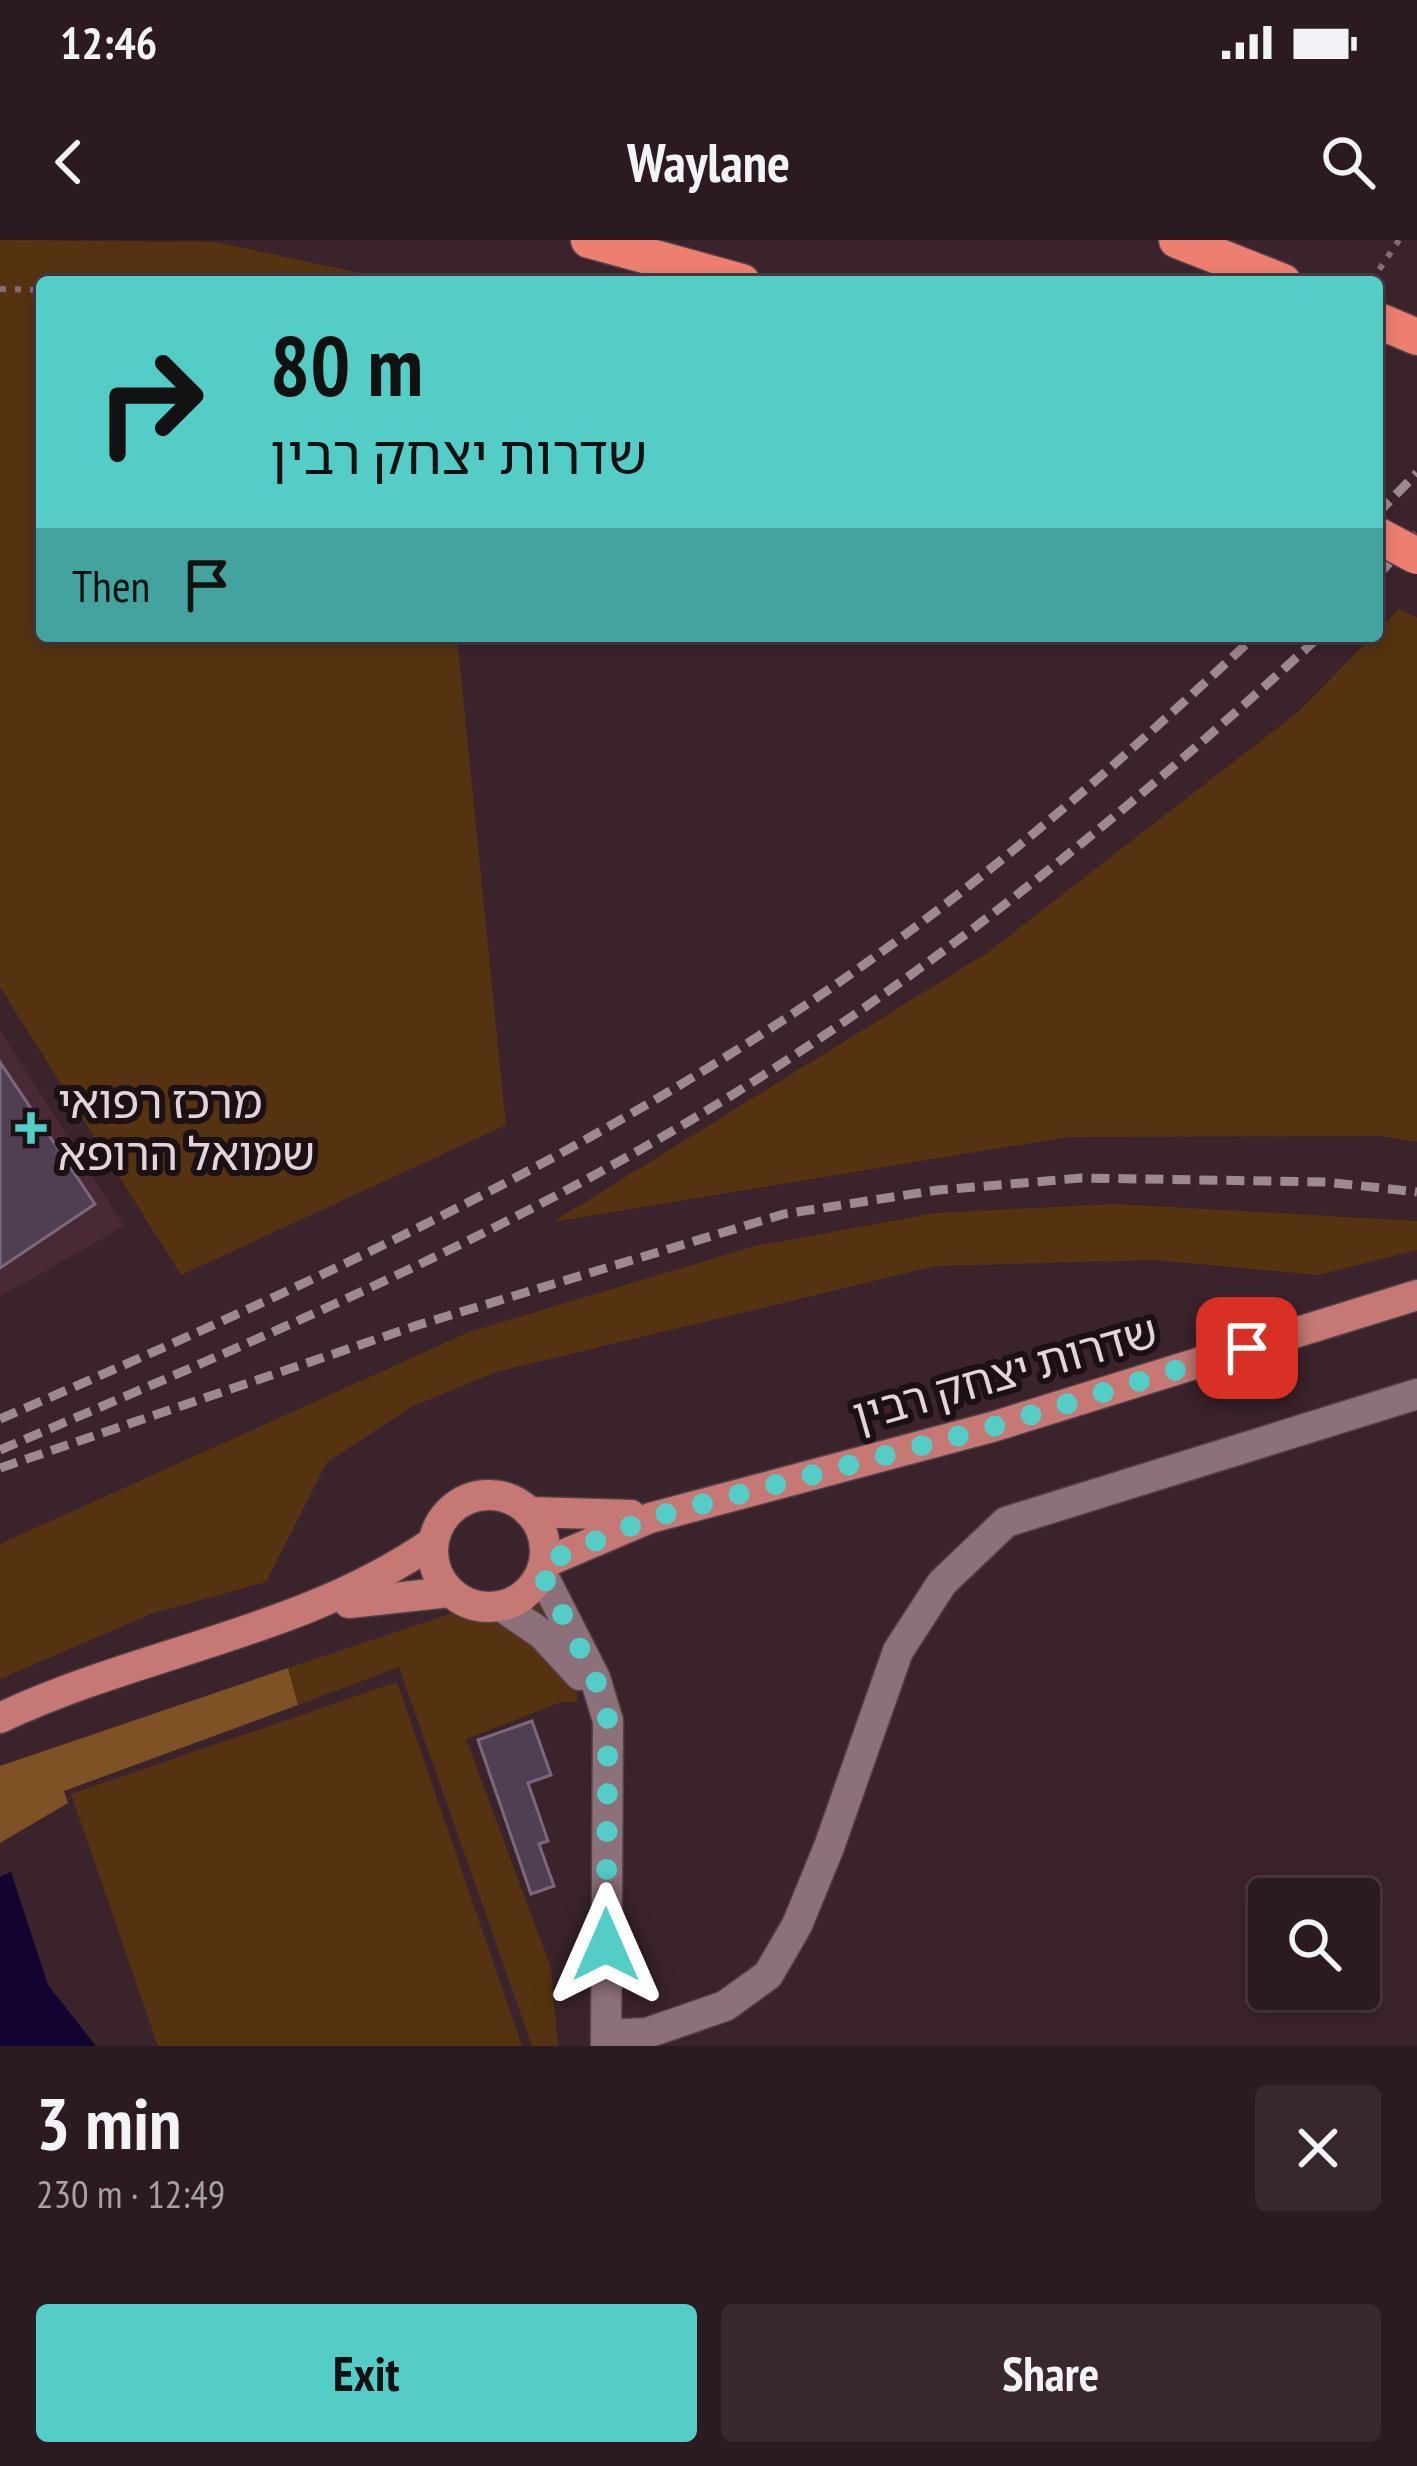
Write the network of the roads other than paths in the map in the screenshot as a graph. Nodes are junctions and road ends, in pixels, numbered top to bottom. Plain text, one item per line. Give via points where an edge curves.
1 (589, 240) edge
2 (1178, 240) edge
3 (720, 276) edge
4 (1267, 276) edge
5 (1383, 323) edge
6 (1417, 337) edge
7 (1383, 538) edge
8 (1417, 556) edge
9 (1417, 1295) edge
10 (1417, 1394) edge
11 (684, 1508) junction
12 (529, 1512) junction
13 (433, 1542) junction
14 (542, 1568) junction
15 (449, 1592) junction
16 (501, 1606) junction
17 (308, 1611) junction
18 (0, 1718) edge
19 (608, 1720) junction
20 (606, 2041) edge

1 - 3 highway
2 - 4 highway
5 - 6 highway
7 - 8 highway, bridge
9 - 11 main road, שדרות יצחק רבין via 992,1427
10 - 20 street via 1006,1522 942,1583 898,1651 829,1847 768,1976 725,2006
11 - 12 main road, שדרות יצחק רבין via 598,1517
11 - 14 main road, שדרות יצחק רבין
12 - 13 main road, שדרות יצחק רבין via 498,1496 464,1501
12 - 14 main road via 543,1535
13 - 15 main road
13 - 17 main road, שדרות יצחק רבין
14 - 16 main road, שדרות יצחק רבין via 532,1588
14 - 19 street
15 - 16 main road, שדרות יצחק רבין via 465,1603
15 - 17 main road, שדרות יצחק רבין
16 - 19 street via 563,1655
17 - 18 main road, שדרות יצחק רבין via 58,1690
19 - 20 street

